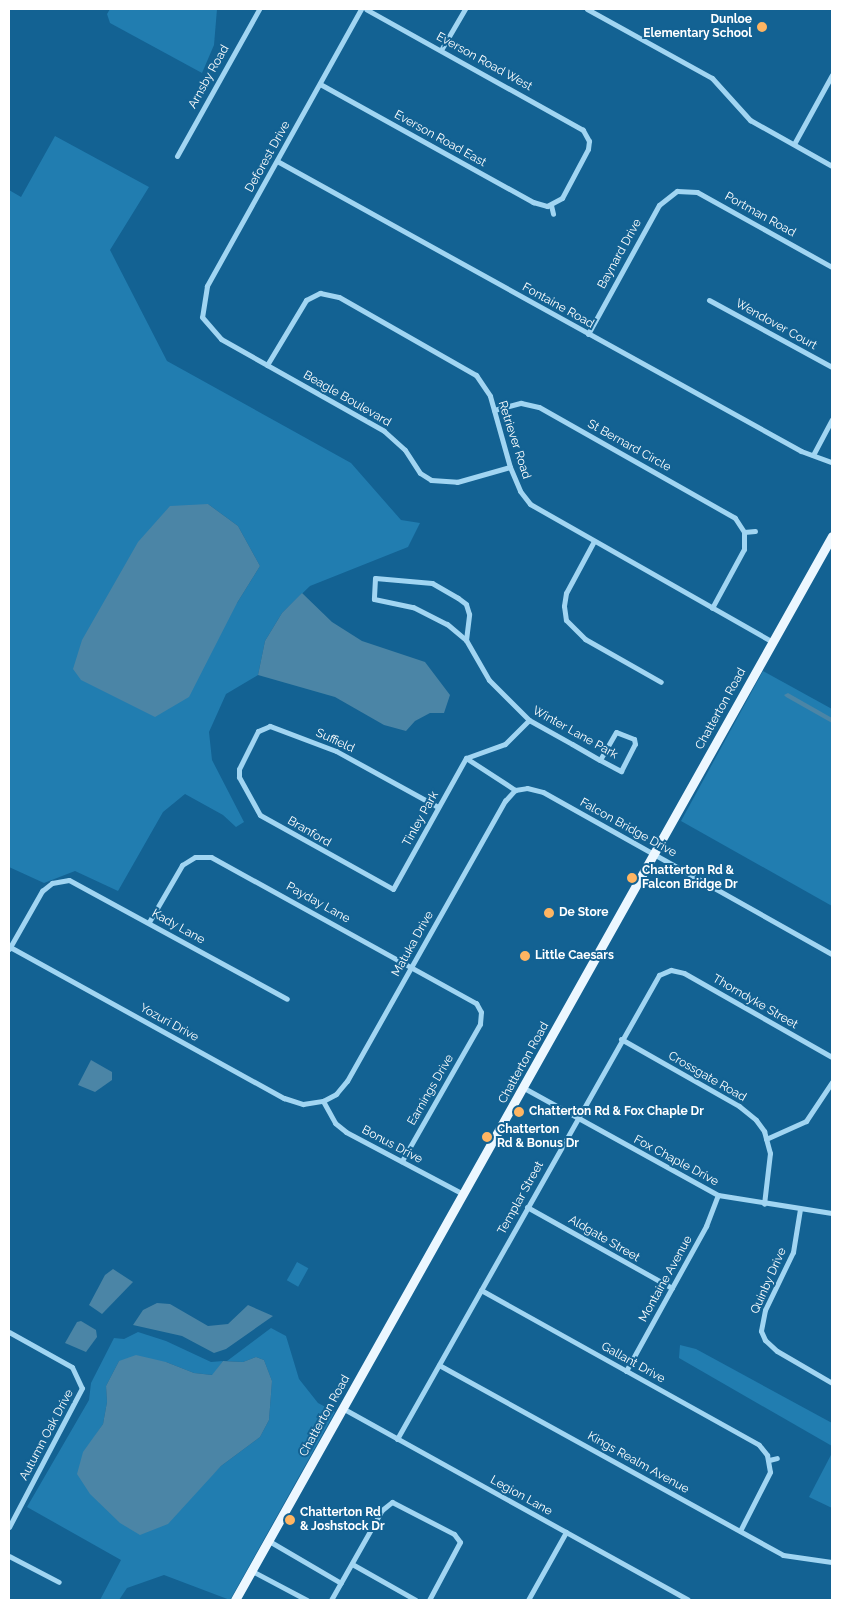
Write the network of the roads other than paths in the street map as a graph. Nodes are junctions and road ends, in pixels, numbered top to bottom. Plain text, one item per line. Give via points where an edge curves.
1 (259, 9) edge
2 (361, 9) edge
3 (366, 9) edge
4 (465, 9) edge
5 (587, 9) edge
6 (441, 50) junction
7 (832, 75) edge
8 (320, 84) junction
9 (794, 144) junction
10 (177, 156) dead end
11 (277, 161) junction
12 (832, 166) edge
13 (677, 191) joint
14 (551, 205) junction
15 (553, 214) dead end
16 (832, 267) edge
17 (709, 300) dead end
18 (202, 317) joint
19 (588, 334) junction
20 (267, 364) junction
21 (832, 367) edge
22 (494, 410) junction
23 (832, 420) edge
24 (813, 456) junction
25 (832, 462) edge
26 (510, 467) junction
27 (755, 531) dead end
28 (744, 532) junction
29 (832, 536) edge
30 (594, 541) junction
31 (712, 608) junction
32 (466, 640) junction
33 (773, 642) junction
34 (661, 682) dead end
35 (529, 720) junction
36 (466, 758) junction
37 (600, 760) junction
38 (239, 769) joint
39 (515, 790) junction
40 (438, 807) junction
41 (655, 854) junction
42 (393, 889) joint
43 (149, 922) junction
44 (9, 948) edge
45 (832, 954) edge
46 (412, 966) junction
47 (667, 971) joint
48 (287, 998) dead end
49 (478, 1029) joint
50 (621, 1039) junction
51 (832, 1057) edge
52 (832, 1082) edge
53 (524, 1088) junction
54 (323, 1101) junction
55 (577, 1118) junction
56 (766, 1139) junction
57 (402, 1161) junction
58 (464, 1194) junction
59 (718, 1195) junction
60 (764, 1204) junction
61 (527, 1207) junction
62 (800, 1209) junction
63 (832, 1214) edge
64 (672, 1288) junction
65 (481, 1290) junction
66 (10, 1333) edge
67 (9, 1340) edge
68 (439, 1364) junction
69 (626, 1371) junction
70 (832, 1383) edge
71 (344, 1409) junction
72 (398, 1439) junction
73 (777, 1458) dead end
74 (769, 1460) junction
75 (9, 1527) edge
76 (740, 1531) junction
77 (566, 1532) junction
78 (269, 1541) junction
79 (9, 1556) edge
80 (832, 1562) edge
81 (352, 1564) junction
82 (252, 1571) junction
83 (59, 1582) dead end
84 (341, 1583) junction
85 (235, 1600) edge
86 (307, 1600) edge
87 (331, 1600) edge
88 (416, 1600) edge
89 (429, 1600) edge
90 (528, 1600) edge
91 (688, 1600) edge

1 - 10 street, Arnsby Road
2 - 8 street, Deforest Drive
3 - 6 street, Everson Road West
4 - 6 street
5 - 9 street via 717,81 750,120
6 - 14 street, Everson Road West via 576,125 588,137 587,153 562,198
7 - 9 street
8 - 11 street, Deforest Drive
8 - 14 street, Everson Road East via 533,202
9 - 12 street
11 - 18 street, Deforest Drive via 208,286
11 - 19 street, Fontaine Road
13 - 16 street, Portman Road via 697,192
13 - 19 street, Baynard Drive via 659,205
14 - 15 street
17 - 21 street, Wendover Court
18 - 20 street, Beagle Boulevard via 222,340
19 - 24 street, Fontaine Road
20 - 22 street, Retriever Road via 298,308 316,294 339,297 464,366 483,384
20 - 26 street, Beagle Boulevard via 384,430 420,473 431,480 456,482
22 - 26 street, Retriever Road
22 - 28 street, St Bernard Circle via 521,403 539,407 732,516
23 - 24 street
24 - 25 street, Fontaine Road
26 - 30 street, Retriever Road via 520,491 530,504
27 - 28 street
28 - 31 street via 742,553
29 - 33 main road, Chatterton Road
30 - 31 street, Retriever Road
30 - 34 street via 566,593 566,620 580,636
31 - 33 street, Retriever Road
32 - 32 street, Winter Lane Park via 469,614 466,604 458,598 432,583 376,578 374,599 429,613
32 - 35 street, Winter Lane Park via 489,680
33 - 41 main road, Chatterton Road
35 - 36 street via 505,744
35 - 37 street, Winter Lane Park
36 - 39 street
36 - 40 street, Tinley Park
37 - 37 street, Winter Lane Park via 616,732 634,739 635,744 621,771
38 - 40 street, Suffield via 258,731 270,726 336,751
38 - 42 street, Branford via 239,777 263,818
39 - 41 street, Falcon Bridge Drive via 527,788 543,792
39 - 46 street, Matuka Drive via 505,801
40 - 42 street, Tinley Park
41 - 45 street, Falcon Bridge Drive
41 - 53 main road, Chatterton Road
43 - 44 street, Kady Lane via 80,884 69,880 57,881 46,886 38,896
43 - 46 street, Payday Lane via 182,865 195,857 211,857
43 - 48 street, Kady Lane
44 - 54 street, Yozuri Drive via 284,1098 303,1104
46 - 49 street, Payday Lane via 476,1003 482,1019
46 - 54 street, Matuka Drive via 347,1082 336,1094
47 - 50 street, Templar Street via 653,982
47 - 51 street, Thorndyke Street via 684,973
49 - 57 street, Earnings Drive
50 - 55 street, Templar Street
50 - 56 street, Crossgate Road via 748,1112 760,1124
52 - 56 street via 806,1121
53 - 55 street, Fox Chaple Drive
53 - 58 main road, Chatterton Road
54 - 57 street, Bonus Drive via 334,1123
55 - 59 street, Fox Chaple Drive
55 - 61 street, Templar Street
56 - 60 street, Crossgate Road via 770,1159
57 - 58 street, Bonus Drive
58 - 71 main road, Chatterton Road
59 - 60 street, Fox Chaple Drive
59 - 64 street, Montaine Avenue via 706,1226
60 - 62 street, Fox Chaple Drive
61 - 64 street, Aldgate Street
61 - 65 street, Templar Street
62 - 63 street, Fox Chaple Drive
62 - 70 street, Quinby Drive via 793,1252 765,1310 761,1331 776,1351
64 - 69 street, Montaine Avenue
65 - 68 street, Templar Street
65 - 69 street, Gallant Drive
66 - 67 street
66 - 75 street, Autumn Oak Drive via 72,1367 80,1377 81,1395
68 - 72 street, Templar Street
68 - 76 street, Kings Realm Avenue
69 - 74 street, Gallant Drive via 754,1442
71 - 72 street, Legion Lane
71 - 78 main road, Chatterton Road
72 - 77 street, Legion Lane
73 - 74 street
74 - 76 street via 766,1483
76 - 80 street, Kings Realm Avenue via 783,1555
77 - 90 street
77 - 91 street, Legion Lane
78 - 82 main road, Chatterton Road
78 - 84 street
79 - 83 street
81 - 84 street
81 - 88 street
81 - 89 street via 384,1506 392,1502 454,1534 460,1542
82 - 85 main road, Chatterton Road
82 - 86 street
84 - 87 street

